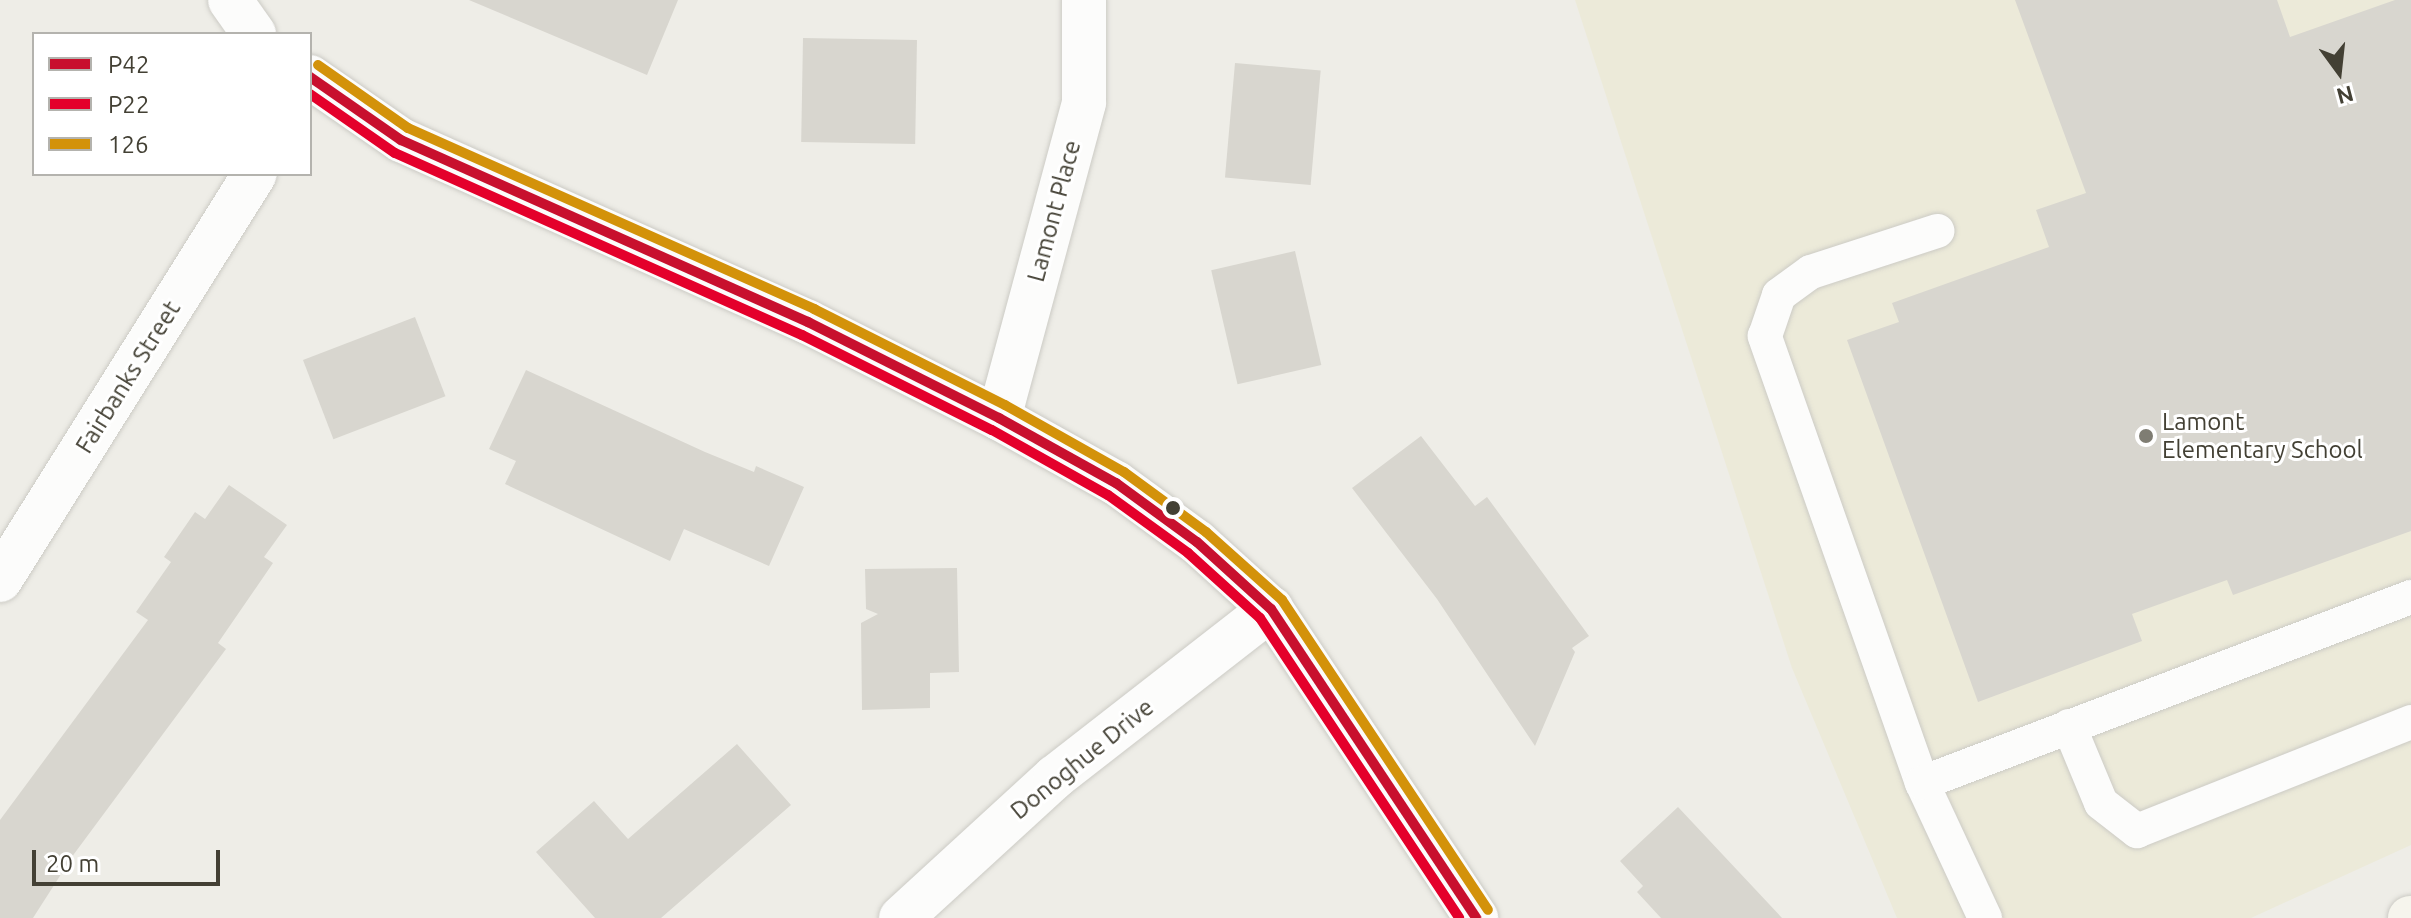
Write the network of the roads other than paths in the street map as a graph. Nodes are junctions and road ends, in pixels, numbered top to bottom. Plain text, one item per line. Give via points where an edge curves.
1 (230, 0) edge
2 (1084, 0) edge
3 (253, 32) edge
4 (312, 82) edge
5 (254, 176) edge
6 (1937, 231) dead end
7 (999, 418) junction
8 (0, 580) edge
9 (2411, 597) edge
10 (1271, 609) junction
11 (2411, 722) edge
12 (2069, 726) junction
13 (1922, 783) junction
14 (901, 918) edge
15 (1476, 918) edge
16 (1985, 918) edge

1 - 3 street
2 - 7 street, Lamont Place via 1084,102
4 - 7 street via 401,140 808,322
5 - 8 street, Fairbanks Street
6 - 13 lane via 1811,272 1779,295 1765,336
7 - 10 street via 1116,483 1197,542
9 - 12 lane
10 - 14 street, Donoghue Drive via 1055,777
10 - 15 street
11 - 12 lane via 2137,831 2101,803
12 - 13 lane
13 - 16 lane

